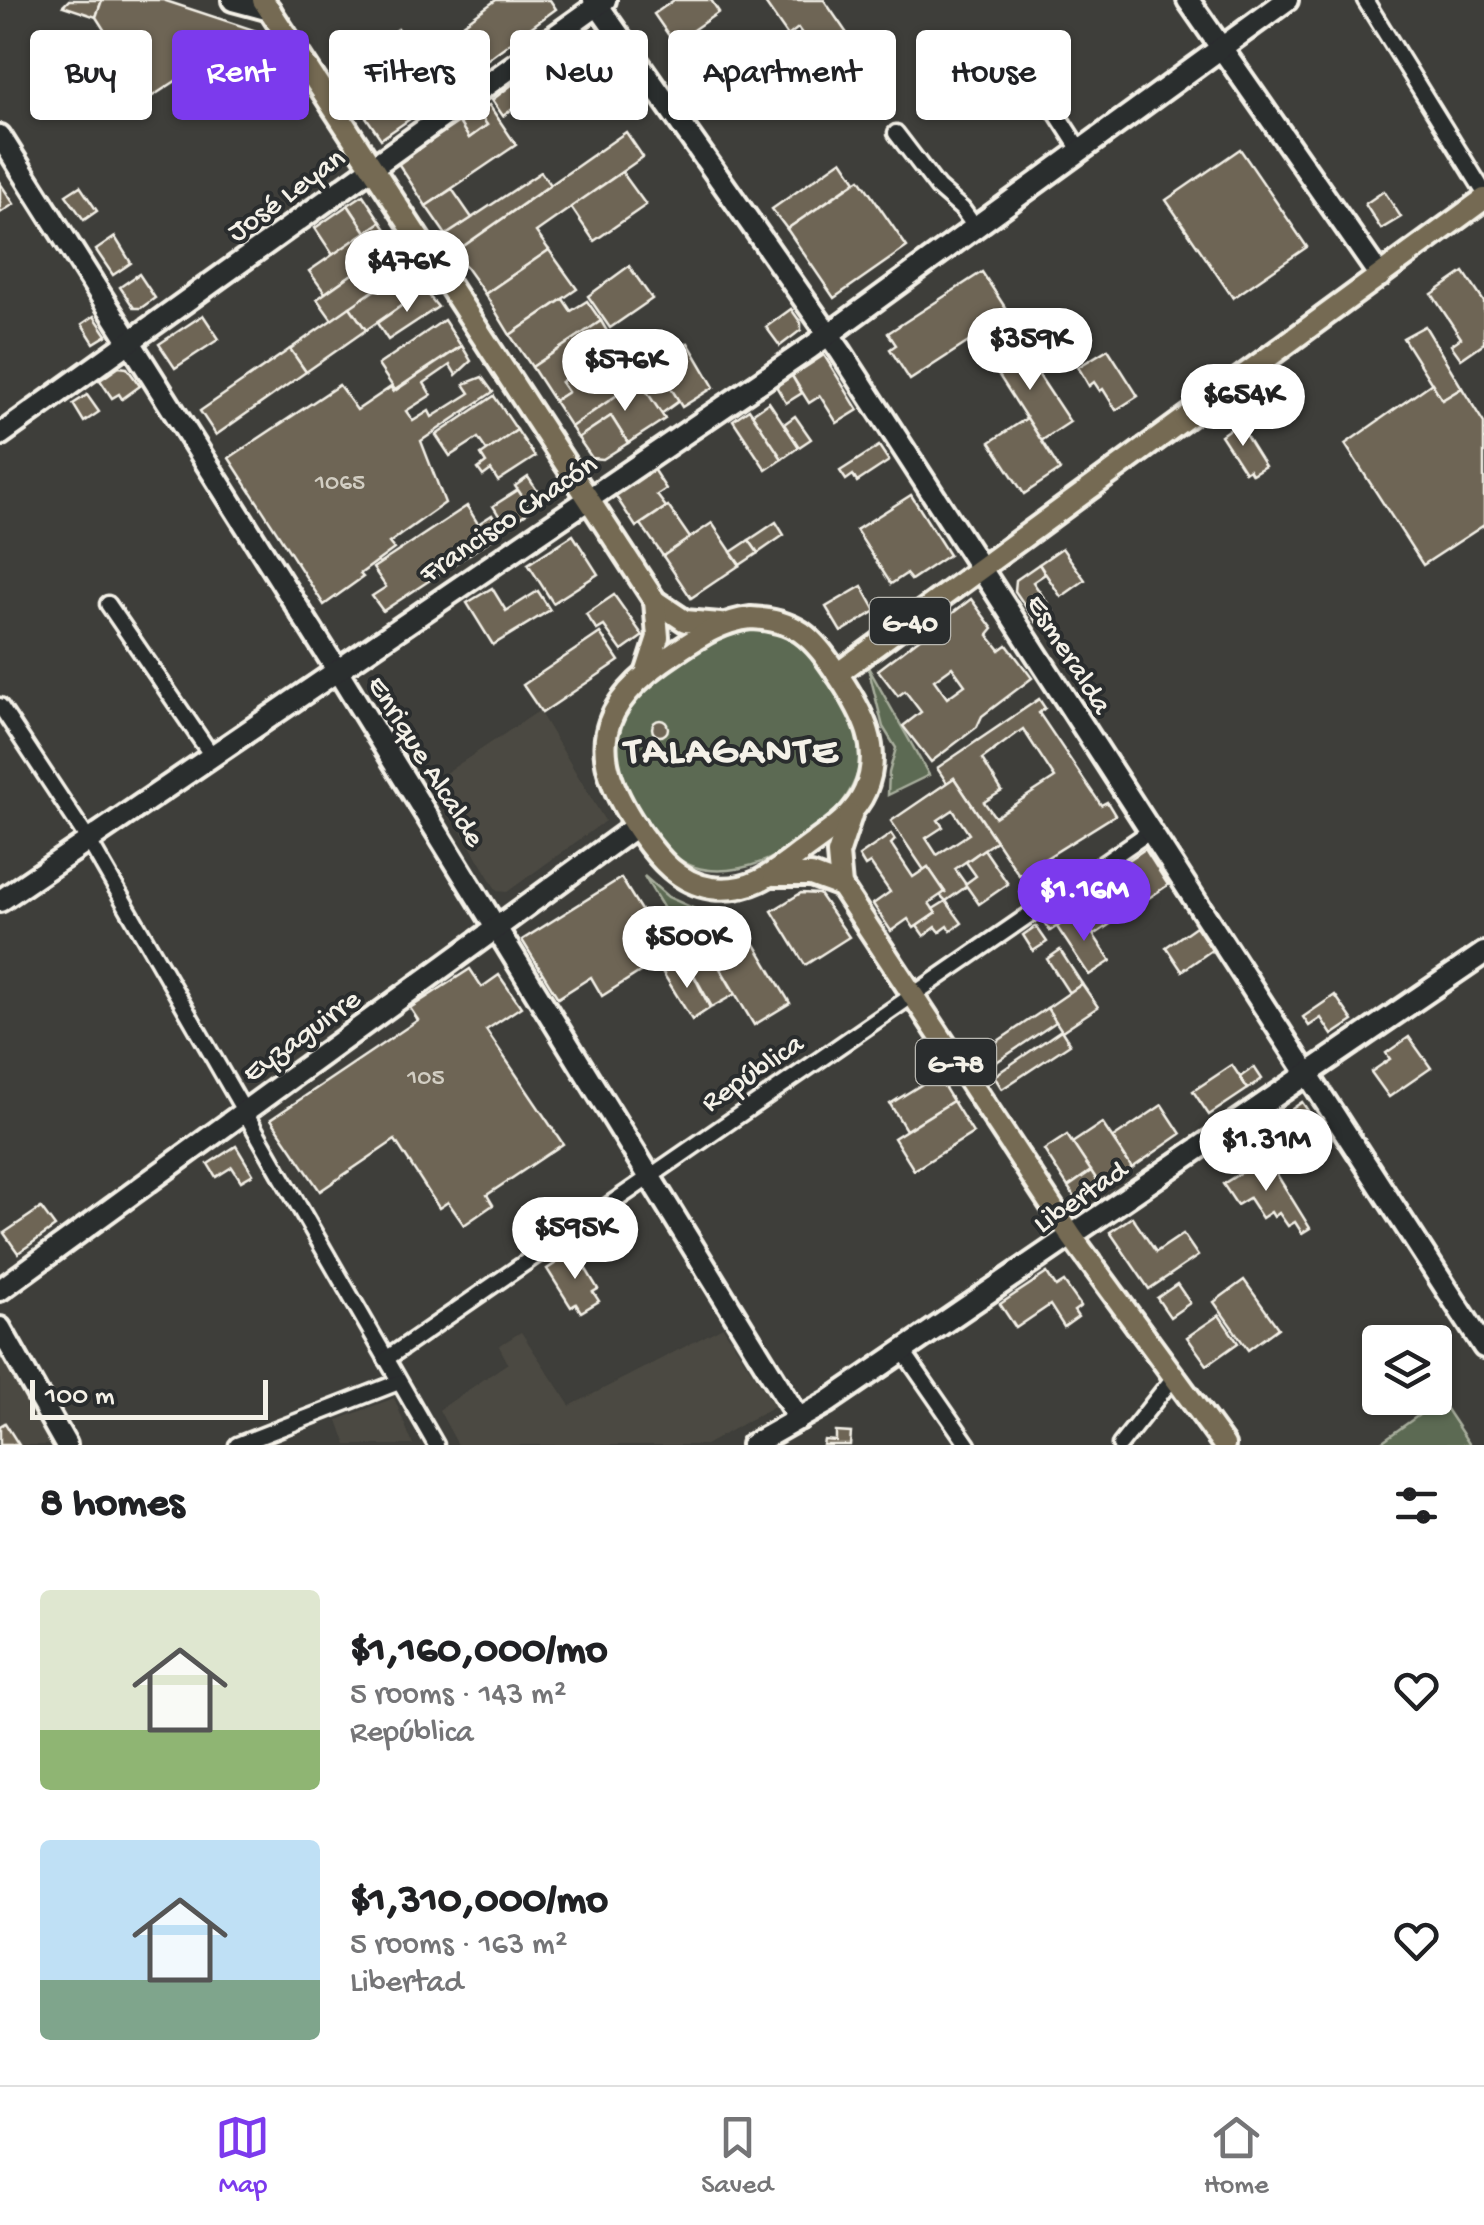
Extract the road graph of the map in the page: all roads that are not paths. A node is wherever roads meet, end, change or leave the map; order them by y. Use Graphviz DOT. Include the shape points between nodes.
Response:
graph roads {
  1 [pos="234,0"];
  2 [pos="1188,0"];
  3 [pos="1286,0"];
  4 [pos="1364,0"];
  5 [pos="599,2"];
  6 [pos="267,5"];
  7 [pos="1221,48"];
  8 [pos="1060,120"];
  9 [pos="896,133"];
  10 [pos="0,136"];
  11 [pos="1080,150"];
  12 [pos="372,166"];
  13 [pos="1484,196"];
  14 [pos="975,228"];
  15 [pos="1380,276"];
  16 [pos="828,334"];
  17 [pos="129,342"];
  18 [pos="0,435"];
  19 [pos="588,497"];
  20 [pos="982,569"];
  21 [pos="654,602"];
  22 [pos="108,604"];
  23 [pos="722,624"];
  24 [pos="337,670"];
  25 [pos="647,671"];
  26 [pos="837,674"];
  27 [pos="0,706"];
  28 [pos="212,756"];
  29 [pos="852,813"];
  30 [pos="636,826"];
  31 [pos="1149,832"];
  32 [pos="89,842"];
  33 [pos="772,875"];
  34 [pos="840,886"];
  35 [pos="0,901"];
  36 [pos="496,928"];
  37 [pos="1484,953"];
  38 [pos="911,994"];
  39 [pos="1307,1074"];
  40 [pos="244,1113"];
  41 [pos="649,1174"];
  42 [pos="1072,1237"];
  43 [pos="0,1290"];
  44 [pos="0,1328"];
  45 [pos="1484,1347"];
  46 [pos="903,1351"];
  47 [pos="386,1359"];
  48 [pos="1174,1377"];
  49 [pos="399,1382"];
  50 [pos="800,1419"];
  51 [pos="66,1445"];
  52 [pos="238,1445"];
  53 [pos="436,1445"];
  54 [pos="752,1445"];
  55 [pos="968,1445"];
  56 [pos="1120,1445"];
  57 [pos="1224,1445"];
  1 -- 6 [label="street"];
  2 -- 7 [label="street"];
  3 -- 7 [label="street, Francisco Chacón"];
  4 -- 13 [label="street"];
  5 -- 12 [label="street, José Leyan"];
  5 -- 16 [label="street, Esmeralda"];
  6 -- 12 [label="main road"];
  7 -- 11 [label="street, Francisco Chacón"];
  7 -- 15 [label="street"];
  8 -- 11 [label="street"];
  9 -- 14 [label="street"];
  10 -- 17 [label="street, Enrique Alcalde"];
  11 -- 14 [label="street, Francisco Chacón"];
  12 -- 17 [label="street, José Leyan"];
  12 -- 19 [label="main road"];
  13 -- 15 [label="main road, G-40"];
  14 -- 16 [label="street, Francisco Chacón"];
  15 -- 20 [label="main road, G-40"];
  16 -- 19 [label="street, Francisco Chacón"];
  16 -- 20 [label="street, Esmeralda"];
  17 -- 18 [label="street, José Leyan"];
  17 -- 24 [label="street, Enrique Alcalde"];
  19 -- 21 [label="main road"];
  19 -- 24 [label="street, Francisco Chacón"];
  20 -- 26 [label="main road, G-40"];
  20 -- 31 [label="street, Esmeralda"];
  21 -- 23 [label="main road" via="685,620"];
  21 -- 25 [label="main road" via="658,637"];
  22 -- 28 [label="street"];
  23 -- 25 [label="main road"];
  23 -- 26 [label="main road" via="751,618 789,625 814,643"];
  24 -- 28 [label="street, Francisco Chacón"];
  24 -- 36 [label="street, Enrique Alcalde"];
  25 -- 30 [label="main road" via="617,705 605,743 610,779"];
  26 -- 29 [label="main road" via="872,744 870,778"];
  27 -- 32 [label="street"];
  28 -- 32 [label="street, Francisco Chacón"];
  29 -- 33 [label="main road"];
  29 -- 34 [label="main road" via="838,854"];
  30 -- 33 [label="main road" via="662,861 694,884 738,888"];
  30 -- 36 [label="street, Eyzaguirre"];
  31 -- 38 [label="street, República"];
  31 -- 39 [label="street, Esmeralda"];
  32 -- 35 [label="street, Francisco Chacón"];
  32 -- 40 [label="street"];
  33 -- 34 [label="main road" via="811,875"];
  34 -- 38 [label="main road, G-78"];
  36 -- 40 [label="street, Eyzaguirre"];
  36 -- 41 [label="street, Enrique Alcalde"];
  37 -- 39 [label="street, Libertad"];
  38 -- 41 [label="street, República"];
  38 -- 42 [label="main road, G-78"];
  39 -- 42 [label="street, Libertad"];
  39 -- 45 [label="street, Esmeralda"];
  40 -- 43 [label="street, Eyzaguirre"];
  40 -- 47 [label="street"];
  41 -- 47 [label="street, República"];
  41 -- 50 [label="street, Enrique Alcalde"];
  42 -- 46 [label="street, Libertad"];
  42 -- 48 [label="main road, G-78"];
  44 -- 51 [label="street"];
  46 -- 50 [label="street, Libertad"];
  46 -- 55 [label="street"];
  47 -- 49 [label="street"];
  48 -- 56 [label="street"];
  48 -- 57 [label="main road, G-78"];
  49 -- 52 [label="street"];
  49 -- 53 [label="street"];
  50 -- 54 [label="street, Libertad"];
}
